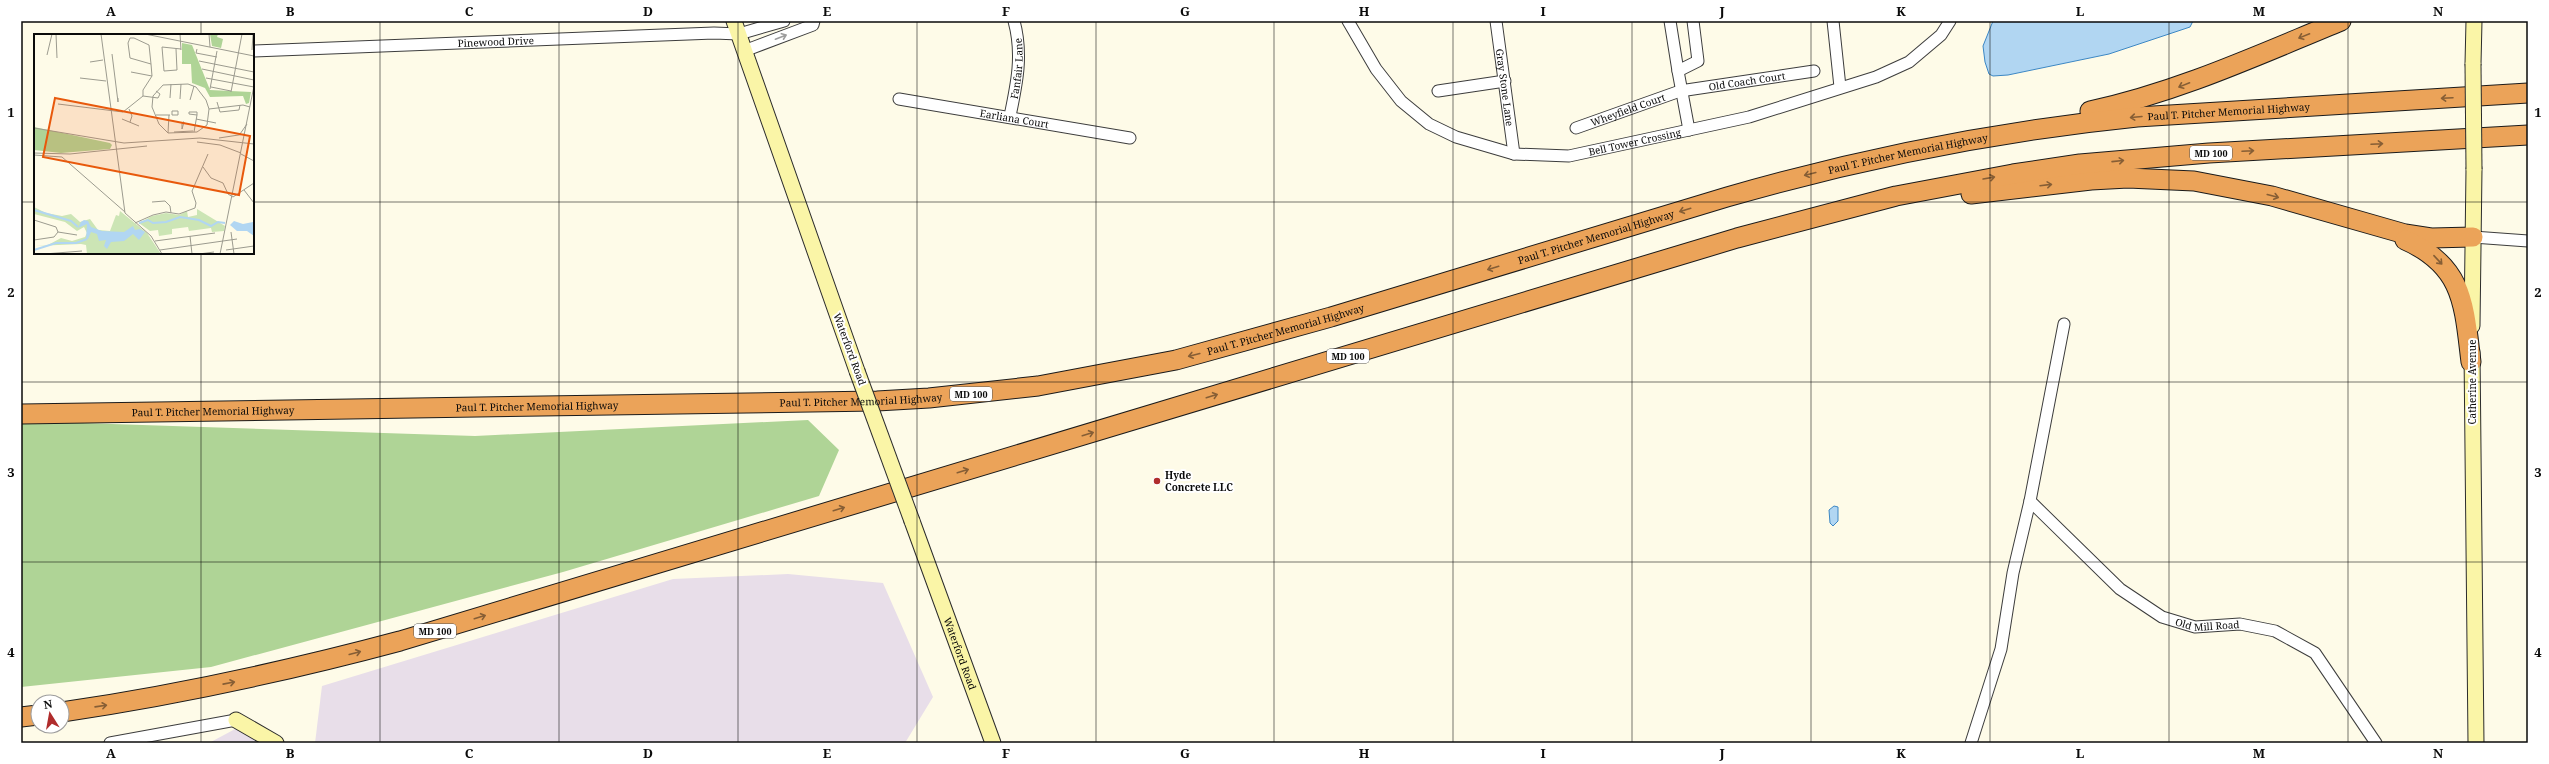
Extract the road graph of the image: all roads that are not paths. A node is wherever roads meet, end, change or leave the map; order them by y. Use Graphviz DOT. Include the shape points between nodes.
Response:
graph roads {
  1 [pos="784,21"];
  2 [pos="814,21"];
  3 [pos="1014,21"];
  4 [pos="1348,21"];
  5 [pos="1496,21"];
  6 [pos="1670,21"];
  7 [pos="1693,21"];
  8 [pos="1833,21"];
  9 [pos="1950,21"];
  10 [pos="2340,21"];
  11 [pos="2474,21"];
  12 [pos="736,28"];
  13 [pos="254,51"];
  14 [pos="744,51"];
  15 [pos="1678,71"];
  16 [pos="1814,71"];
  17 [pos="1505,81"];
  18 [pos="1840,87"];
  19 [pos="1438,90"];
  20 [pos="1680,91"];
  21 [pos="2528,93"];
  22 [pos="900,98"];
  23 [pos="1010,116"];
  24 [pos="1576,128"];
  25 [pos="1689,130"];
  26 [pos="2528,135"];
  27 [pos="1130,138"];
  28 [pos="1927,146"];
  29 [pos="1514,154"];
  30 [pos="1896,196"];
  31 [pos="2367,223"];
  32 [pos="2474,238"];
  33 [pos="2528,241"];
  34 [pos="2064,324"];
  35 [pos="2472,362"];
  36 [pos="21,414"];
  37 [pos="2030,502"];
  38 [pos="70,711"];
  39 [pos="236,720"];
  40 [pos="110,743"];
  41 [pos="276,743"];
  42 [pos="993,743"];
  43 [pos="1971,743"];
  44 [pos="2376,743"];
  45 [pos="2476,743"];
  1 -- 12 [label="street, Pinewood Drive"];
  14 -- 2 [label="street, one-way" via="813,25"];
  3 -- 23 [label="street, Fanfair Lane" via="1020,70"];
  4 -- 29 [label="street, Bell Tower Crossing" via="1376,69 1401,101 1429,124 1456,137"];
  5 -- 17 [label="street, Gray Stone Lane"];
  6 -- 15 [label="street"];
  7 -- 15 [label="street" via="1698,61"];
  8 -- 18 [label="street"];
  9 -- 18 [label="street, Bell Tower Crossing" via="1941,34 1909,62 1876,77"];
  10 -- 28 [label="highway, one-way" via="2139,101 2004,126"];
  11 -- 32 [label="street, Catherine Avenue, bridge"];
  12 -- 13 [label="street, Pinewood Drive" via="714,33"];
  12 -- 14 [label="street, Waterford Road"];
  14 -- 42 [label="street, Waterford Road, bridge"];
  15 -- 20 [label="street"];
  16 -- 20 [label="street, Old Coach Court"];
  17 -- 19 [label="street"];
  17 -- 29 [label="street, Gray Stone Lane"];
  18 -- 25 [label="street, Bell Tower Crossing" via="1749,117"];
  20 -- 24 [label="street, Wheyfield Court"];
  20 -- 25 [label="street"];
  21 -- 28 [label="highway, Paul T. Pitcher Memorial Highway / MD 100, one-way" via="2137,117 2074,123"];
  22 -- 23 [label="street, Earliana Court"];
  23 -- 27 [label="street, Earliana Court"];
  25 -- 29 [label="street, Bell Tower Crossing" via="1569,156"];
  30 -- 26 [label="highway, MD 100, one-way" via="2013,174 2133,159"];
  28 -- 36 [label="highway, Paul T. Pitcher Memorial Highway / MD 100, one-way" via="1735,195 1252,340 1116,373 1038,386 877,401"];
  30 -- 31 [label="highway, one-way" via="1934,198 2091,180 2164,179 2231,186"];
  38 -- 30 [label="highway, MD 100, one-way" via="168,696 400,641 1737,238"];
  31 -- 32 [label="highway" via="2431,238"];
  31 -- 35 [label="highway, one-way" via="2421,247 2435,256 2446,269 2464,304"];
  32 -- 33 [label="street"];
  32 -- 35 [label="street, Catherine Avenue"];
  34 -- 37 [label="street"];
  35 -- 45 [label="street, Catherine Avenue"];
  37 -- 43 [label="street" via="2013,573 2001,649"];
  37 -- 44 [label="street, Old Mill Road" via="2120,589 2162,617 2195,627 2240,624 2275,631 2315,653"];
  39 -- 40 [label="street"];
  39 -- 41 [label="street"];
}
